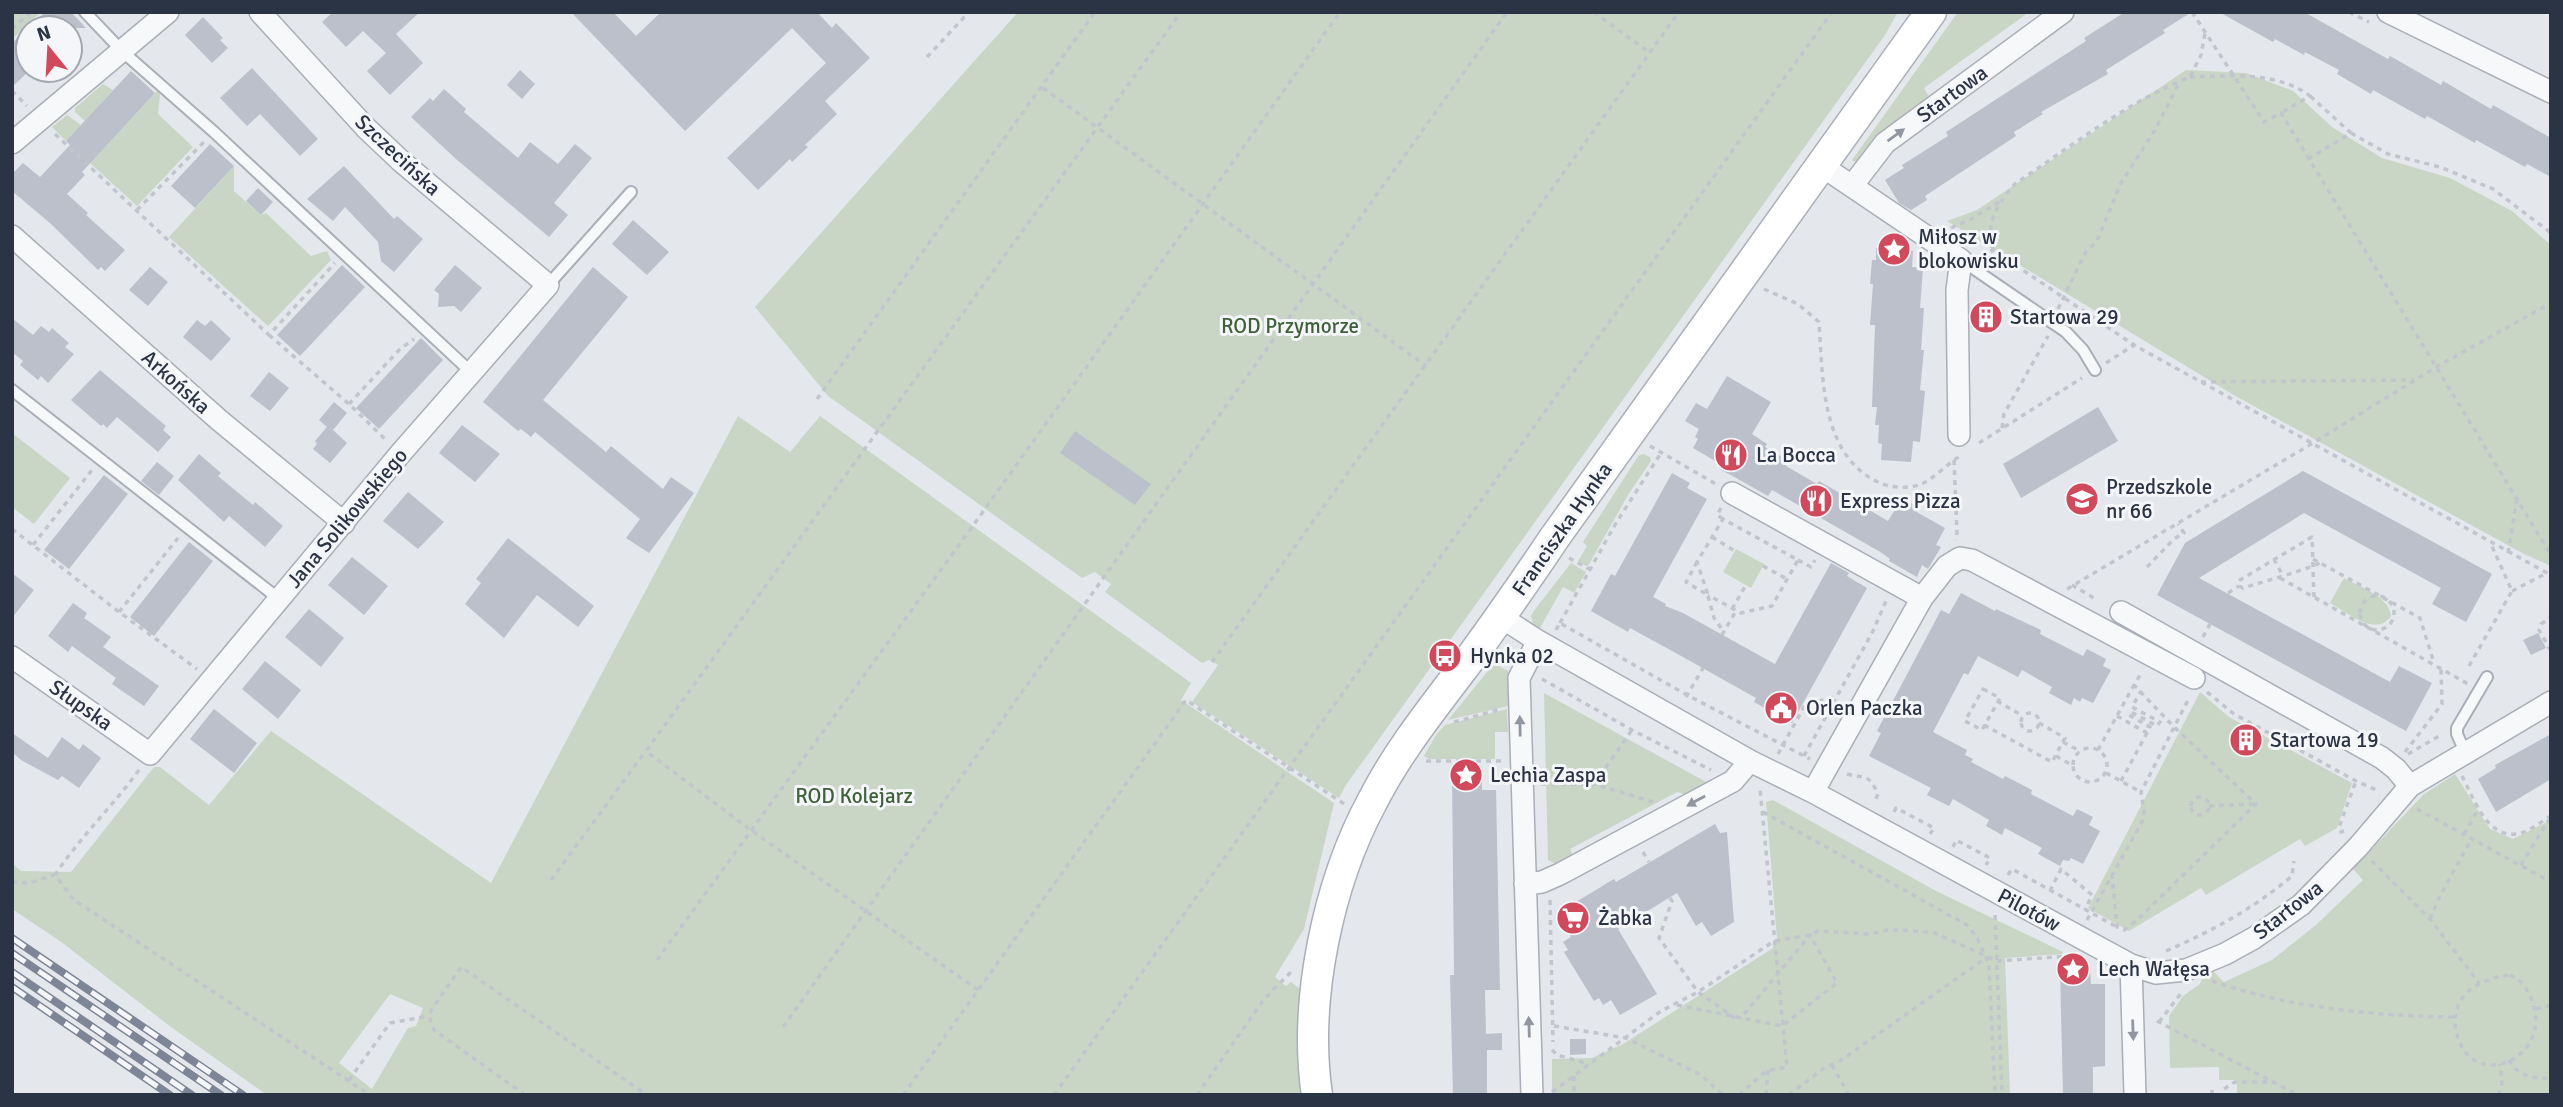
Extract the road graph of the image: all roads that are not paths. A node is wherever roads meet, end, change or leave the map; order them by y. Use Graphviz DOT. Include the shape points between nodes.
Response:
graph roads {
  1 [pos="85,12"];
  2 [pos="168,12"];
  3 [pos="260,12"];
  4 [pos="1931,12"];
  5 [pos="2063,12"];
  6 [pos="2388,12"];
  7 [pos="123,52"];
  8 [pos="2551,92"];
  9 [pos="12,143"];
  10 [pos="1822,166"];
  11 [pos="1852,186"];
  12 [pos="631,192"];
  13 [pos="12,236"];
  14 [pos="1970,259"];
  15 [pos="548,285"];
  16 [pos="2095,370"];
  17 [pos="472,373"];
  18 [pos="12,390"];
  19 [pos="1965,445"];
  20 [pos="1732,493"];
  21 [pos="344,523"];
  22 [pos="1922,598"];
  23 [pos="279,599"];
  24 [pos="2122,612"];
  25 [pos="1501,617"];
  26 [pos="1545,638"];
  27 [pos="12,657"];
  28 [pos="2487,677"];
  29 [pos="2197,688"];
  30 [pos="2551,702"];
  31 [pos="150,754"];
  32 [pos="2459,755"];
  33 [pos="1750,761"];
  34 [pos="1814,792"];
  35 [pos="2404,793"];
  36 [pos="1525,884"];
  37 [pos="2132,965"];
  38 [pos="1317,1095"];
  39 [pos="1532,1095"];
  40 [pos="2135,1095"];
  1 -- 7 [label="lane"];
  2 -- 7 [label="street"];
  3 -- 15 [label="street, Szczecińska" via="366,128"];
  4 -- 10 [label="street, Franciszka Hynka"];
  11 -- 5 [label="street, Startowa, one-way" via="1885,143"];
  6 -- 8 [label="street"];
  7 -- 9 [label="street"];
  7 -- 17 [label="lane"];
  10 -- 11 [label="street"];
  10 -- 25 [label="street, Franciszka Hynka"];
  11 -- 14 [label="street"];
  12 -- 15 [label="lane"];
  13 -- 21 [label="street, Arkońska" via="219,420"];
  14 -- 16 [label="lane" via="2066,332"];
  14 -- 19 [label="street" via="1956,290"];
  15 -- 17 [label="street, Jana Solikowskiego"];
  17 -- 21 [label="street, Jana Solikowskiego"];
  18 -- 23 [label="lane"];
  20 -- 22 [label="street"];
  21 -- 23 [label="street, Jana Solikowskiego"];
  22 -- 29 [label="street" via="1947,566 1959,558 1972,560 2151,656"];
  22 -- 34 [label="street"];
  23 -- 31 [label="street, Jana Solikowskiego"];
  24 -- 35 [label="street" via="2388,764"];
  25 -- 26 [label="street, Pilotów"];
  25 -- 38 [label="street, Franciszka Hynka" via="1393,764 1364,818 1336,895 1323,949 1314,1009"];
  26 -- 33 [label="street, Pilotów"];
  36 -- 26 [label="street, one-way" via="1519,678"];
  27 -- 31 [label="street, Słupska"];
  28 -- 32 [label="lane" via="2457,728"];
  30 -- 32 [label="street, Startowa"];
  32 -- 35 [label="street, Startowa"];
  33 -- 34 [label="street, Pilotów"];
  33 -- 36 [label="street, one-way" via="1733,781 1662,820 1560,874"];
  34 -- 37 [label="street, Pilotów" via="2074,946"];
  35 -- 37 [label="street, Startowa" via="2301,905 2254,938 2186,970 2147,971"];
  39 -- 36 [label="street, one-way"];
  37 -- 40 [label="street, one-way"];
}
